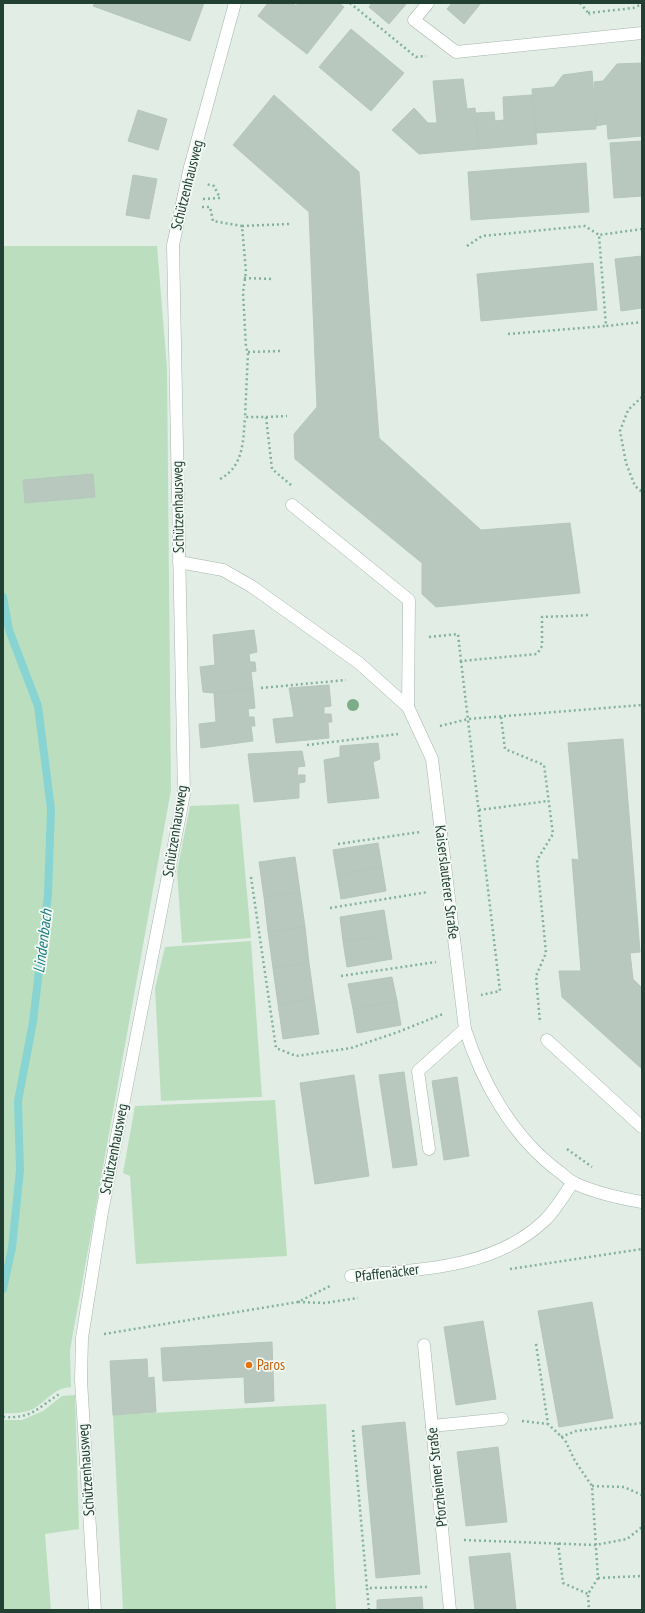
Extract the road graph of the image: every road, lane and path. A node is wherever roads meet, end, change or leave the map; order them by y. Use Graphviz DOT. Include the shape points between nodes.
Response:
graph roads {
  1 [pos="236,3"];
  2 [pos="350,3"];
  3 [pos="428,3"];
  4 [pos="642,4"];
  5 [pos="588,13"];
  6 [pos="642,33"];
  7 [pos="456,52"];
  8 [pos="188,180"];
  9 [pos="197,200"];
  10 [pos="197,207"];
  11 [pos="289,224"];
  12 [pos="242,226"];
  13 [pos="642,229"];
  14 [pos="599,235"];
  15 [pos="467,246"];
  16 [pos="244,278"];
  17 [pos="273,279"];
  18 [pos="642,322"];
  19 [pos="606,326"];
  20 [pos="508,334"];
  21 [pos="282,351"];
  22 [pos="248,352"];
  23 [pos="642,397"];
  24 [pos="266,416"];
  25 [pos="287,416"];
  26 [pos="245,417"];
  27 [pos="220,479"];
  28 [pos="642,492"];
  29 [pos="292,505"];
  30 [pos="179,562"];
  31 [pos="590,614"];
  32 [pos="408,638"];
  33 [pos="461,661"];
  34 [pos="375,677"];
  35 [pos="261,688"];
  36 [pos="642,705"];
  37 [pos="408,707"];
  38 [pos="501,716"];
  39 [pos="468,719"];
  40 [pos="418,732"];
  41 [pos="308,745"];
  42 [pos="548,801"];
  43 [pos="479,810"];
  44 [pos="440,829"];
  45 [pos="338,844"];
  46 [pos="251,878"];
  47 [pos="448,888"];
  48 [pos="330,908"];
  49 [pos="457,959"];
  50 [pos="341,976"];
  51 [pos="483,1002"];
  52 [pos="462,1006"];
  53 [pos="465,1029"];
  54 [pos="546,1040"];
  55 [pos="642,1126"];
  56 [pos="562,1146"];
  57 [pos="429,1149"];
  58 [pos="598,1170"];
  59 [pos="573,1182"];
  60 [pos="642,1202"];
  61 [pos="351,1276"];
  62 [pos="82,1338"];
  63 [pos="536,1344"];
  64 [pos="424,1345"];
  65 [pos="81,1391"];
  66 [pos="3,1417"];
  67 [pos="502,1419"];
  68 [pos="642,1423"];
  69 [pos="548,1424"];
  70 [pos="432,1426"];
  71 [pos="353,1430"];
  72 [pos="561,1436"];
  73 [pos="592,1486"];
  74 [pos="642,1495"];
  75 [pos="642,1528"];
  76 [pos="443,1539"];
  77 [pos="558,1544"];
  78 [pos="595,1545"];
  79 [pos="642,1576"];
  80 [pos="598,1578"];
  81 [pos="448,1587"];
  82 [pos="367,1588"];
  83 [pos="588,1594"];
  84 [pos="95,1610"];
  85 [pos="369,1610"];
  86 [pos="450,1610"];
  87 [pos="589,1610"];
  1 -- 8 [label="street, Schützenhausweg"];
  2 -- 7 [label="path" via="416,57"];
  3 -- 7 [label="street" via="414,20"];
  4 -- 5 [label="path" via="633,8"];
  6 -- 7 [label="street"];
  8 -- 9 [label="path" via="214,186 220,198"];
  8 -- 30 [label="street, Schützenhausweg" via="173,245"];
  10 -- 12 [label="path" via="210,207 212,221"];
  11 -- 12 [label="path"];
  12 -- 16 [label="path" via="246,272"];
  13 -- 14 [label="path"];
  14 -- 15 [label="path" via="585,226 482,236"];
  14 -- 19 [label="path"];
  16 -- 17 [label="path"];
  16 -- 22 [label="path"];
  18 -- 19 [label="path"];
  19 -- 20 [label="path"];
  21 -- 22 [label="path"];
  22 -- 26 [label="path"];
  23 -- 28 [label="path" via="628,410 620,431 626,463 635,486"];
  24 -- 25 [label="path"];
  24 -- 26 [label="path"];
  24 -- 29 [label="path" via="272,469 300,493"];
  26 -- 27 [label="path" via="241,458 229,474"];
  29 -- 32 [label="street" via="409,600"];
  30 -- 34 [label="street, Kaiserslauterer Straße" via="223,570 258,591 360,663"];
  30 -- 62 [label="street, Schützenhausweg" via="184,794 102,1212"];
  31 -- 33 [label="path" via="542,617 542,646 537,654"];
  32 -- 33 [label="path" via="458,634"];
  32 -- 37 [label="street"];
  33 -- 39 [label="path"];
  34 -- 35 [label="path"];
  34 -- 37 [label="street, Kaiserslauterer Straße"];
  36 -- 38 [label="path"];
  37 -- 40 [label="street, Kaiserslauterer Straße"];
  38 -- 39 [label="path"];
  38 -- 42 [label="path" via="505,749 544,766"];
  39 -- 40 [label="path"];
  39 -- 43 [label="path"];
  40 -- 41 [label="path"];
  40 -- 44 [label="street, Kaiserslauterer Straße" via="432,759"];
  42 -- 43 [label="path"];
  42 -- 54 [label="path" via="553,834 537,860 546,953 536,976 541,1037"];
  43 -- 51 [label="path" via="500,992 481,994"];
  44 -- 45 [label="path"];
  44 -- 47 [label="street, Kaiserslauterer Straße"];
  46 -- 52 [label="path" via="276,1048 296,1056 351,1048"];
  47 -- 48 [label="path"];
  47 -- 49 [label="street, Kaiserslauterer Straße"];
  49 -- 50 [label="path"];
  49 -- 52 [label="street, Kaiserslauterer Straße"];
  52 -- 53 [label="street, Kaiserslauterer Straße"];
  53 -- 57 [label="street" via="418,1071"];
  53 -- 59 [label="street, Kaiserslauterer Straße" via="472,1051 505,1115 540,1158"];
  54 -- 55 [label="street"];
  56 -- 58 [label="path"];
  59 -- 60 [label="street, Kaiserslauterer Straße" via="609,1196"];
  59 -- 61 [label="street, Pfaffenäcker" via="545,1220 518,1242 452,1266"];
  61 -- 62 [label="path, Pfaffenäcker" via="298,1302"];
  62 -- 65 [label="street, Schützenhausweg"];
  63 -- 69 [label="path"];
  64 -- 70 [label="street, Pforzheimer Straße"];
  65 -- 66 [label="path" via="61,1393 40,1410 22,1417"];
  65 -- 84 [label="street, Schützenhausweg"];
  67 -- 69 [label="path"];
  67 -- 70 [label="street"];
  68 -- 72 [label="path" via="576,1431"];
  69 -- 72 [label="path"];
  70 -- 76 [label="street, Pforzheimer Straße"];
  71 -- 82 [label="path"];
  72 -- 73 [label="path" via="574,1461"];
  73 -- 74 [label="path" via="624,1487"];
  73 -- 78 [label="path"];
  75 -- 78 [label="path" via="627,1539"];
  76 -- 77 [label="path"];
  76 -- 81 [label="street, Pforzheimer Straße"];
  77 -- 78 [label="path"];
  77 -- 83 [label="path" via="563,1583"];
  78 -- 80 [label="path"];
  79 -- 80 [label="path"];
  80 -- 83 [label="path"];
  81 -- 82 [label="path"];
  81 -- 86 [label="street, Pforzheimer Straße"];
  82 -- 85 [label="path"];
  83 -- 87 [label="path"];
}
